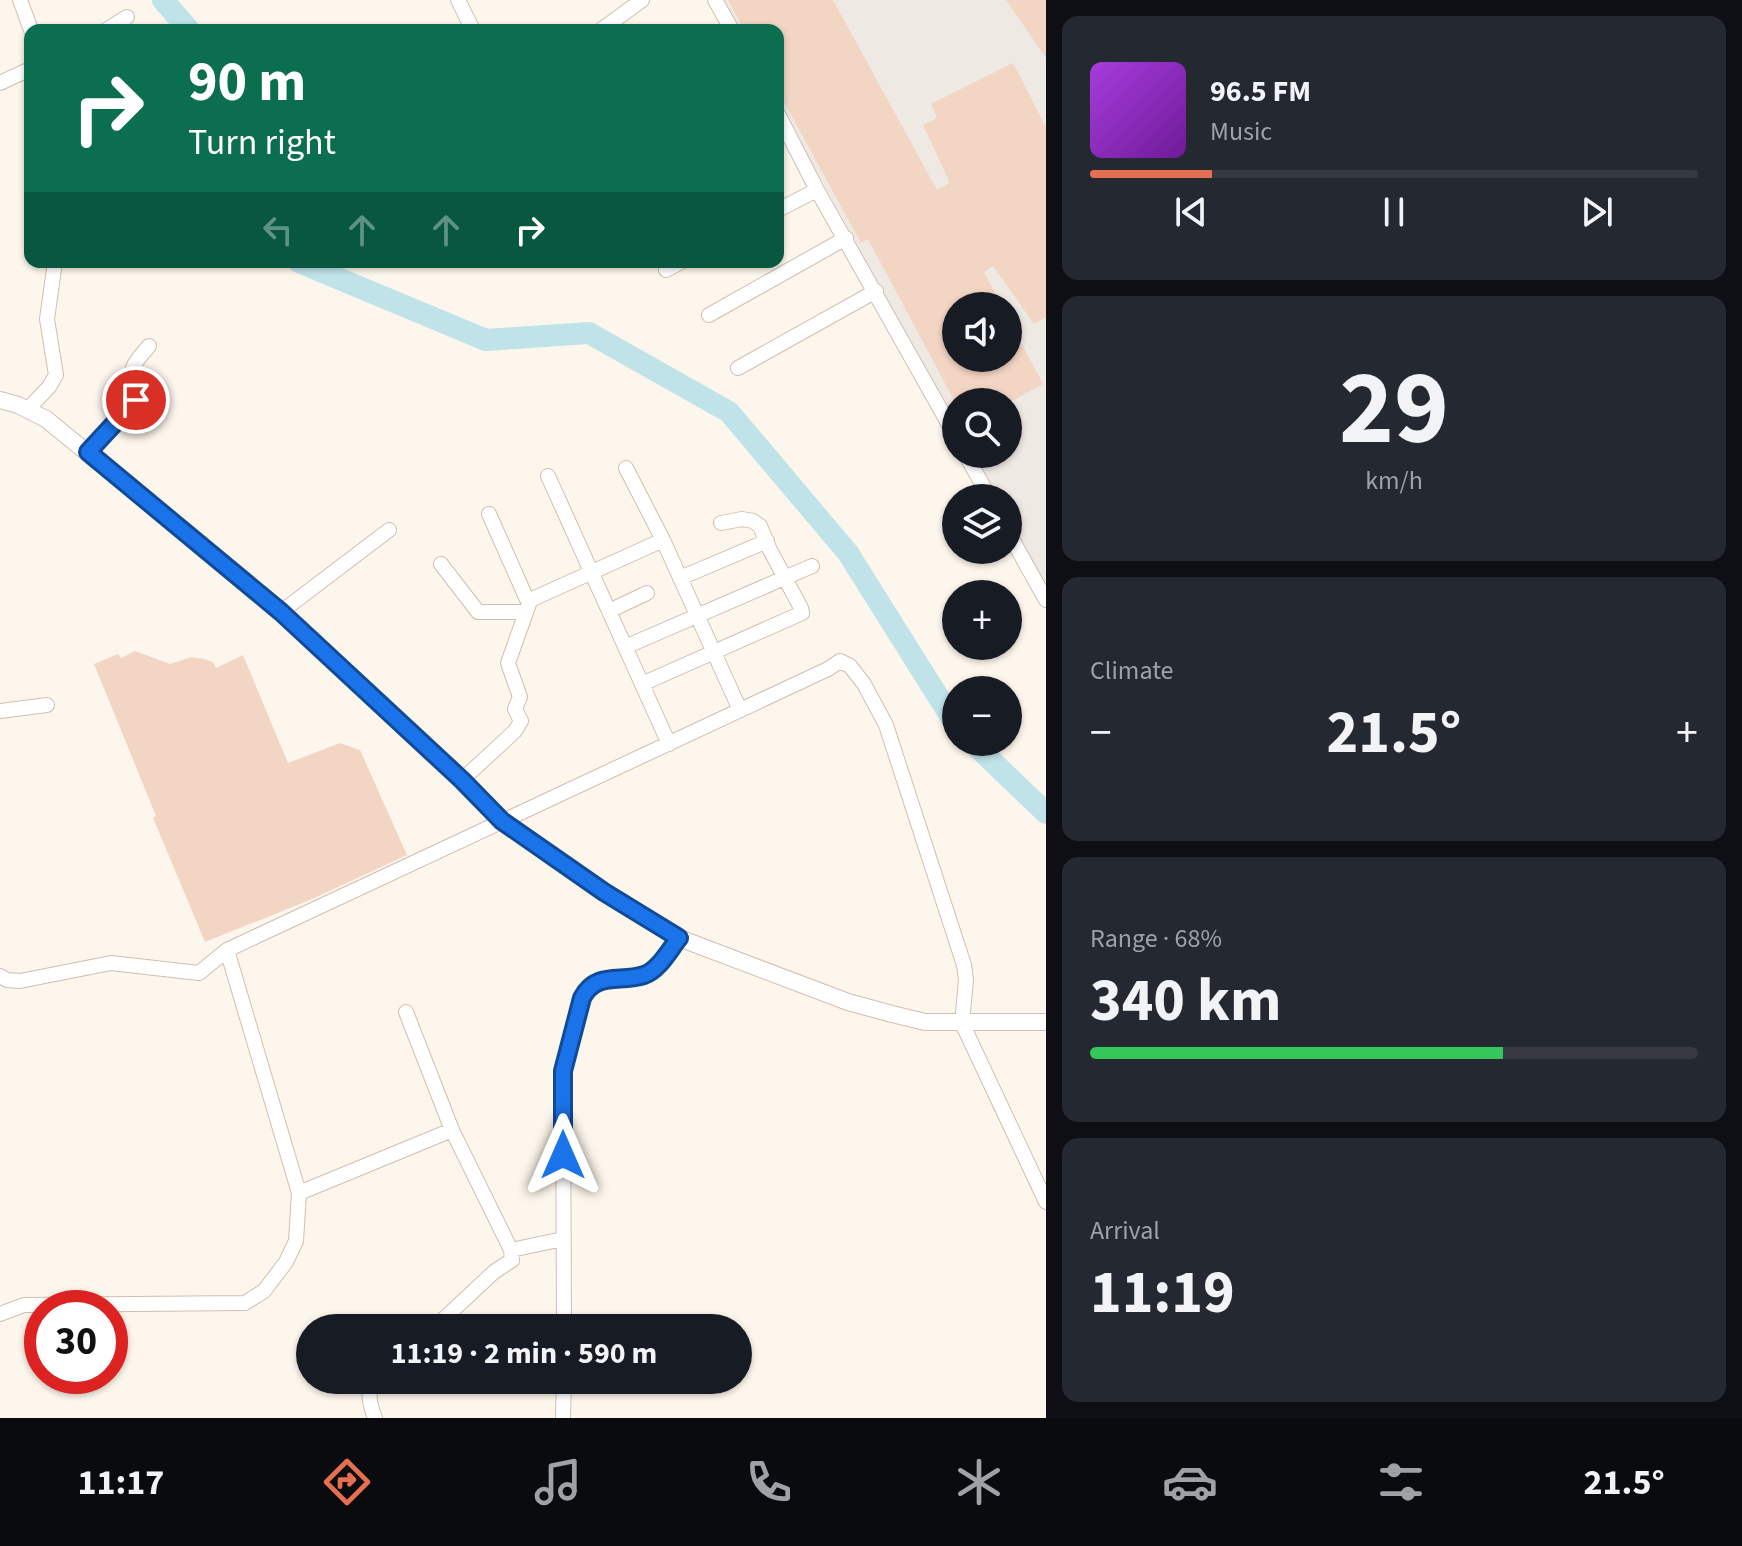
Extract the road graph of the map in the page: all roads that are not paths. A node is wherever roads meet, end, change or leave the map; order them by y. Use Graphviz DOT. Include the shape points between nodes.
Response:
graph roads {
  1 [pos="20,0"];
  2 [pos="458,0"];
  3 [pos="642,0"];
  4 [pos="715,0"];
  5 [pos="127,17"];
  6 [pos="29,24"];
  7 [pos="116,24"];
  8 [pos="470,24"];
  9 [pos="609,24"];
  10 [pos="729,24"];
  11 [pos="24,72"];
  12 [pos="0,83"];
  13 [pos="784,139"];
  14 [pos="817,190"];
  15 [pos="784,207"];
  16 [pos="846,238"];
  17 [pos="54,268"];
  18 [pos="670,268"];
  19 [pos="666,270"];
  20 [pos="876,291"];
  21 [pos="709,315"];
  22 [pos="149,346"];
  23 [pos="738,368"];
  24 [pos="0,400"];
  25 [pos="28,409"];
  26 [pos="942,411"];
  27 [pos="88,452"];
  28 [pos="626,468"];
  29 [pos="548,476"];
  30 [pos="489,514"];
  31 [pos="721,523"];
  32 [pos="389,530"];
  33 [pos="663,540"];
  34 [pos="767,541"];
  35 [pos="1022,557"];
  36 [pos="441,564"];
  37 [pos="812,566"];
  38 [pos="592,573"];
  39 [pos="680,578"];
  40 [pos="784,578"];
  41 [pos="647,593"];
  42 [pos="1046,600"];
  43 [pos="527,607"];
  44 [pos="609,611"];
  45 [pos="281,612"];
  46 [pos="697,616"];
  47 [pos="625,647"];
  48 [pos="714,652"];
  49 [pos="642,684"];
  50 [pos="47,705"];
  51 [pos="740,710"];
  52 [pos="0,711"];
  53 [pos="669,744"];
  54 [pos="462,780"];
  55 [pos="502,821"];
  56 [pos="679,938"];
  57 [pos="227,950"];
  58 [pos="0,976"];
  59 [pos="406,1012"];
  60 [pos="1046,1022"];
  61 [pos="962,1023"];
  62 [pos="452,1130"];
  63 [pos="299,1193"];
  64 [pos="1046,1202"];
  65 [pos="563,1239"];
  66 [pos="511,1250"];
  67 [pos="0,1314"];
  68 [pos="449,1314"];
  69 [pos="564,1314"];
  70 [pos="371,1394"];
  71 [pos="564,1394"];
  72 [pos="375,1418"];
  73 [pos="563,1418"];
  1 -- 6 [label="street"];
  2 -- 8 [label="street"];
  3 -- 9 [label="street"];
  4 -- 10 [label="street"];
  5 -- 7 [label="street"];
  11 -- 12 [label="street"];
  13 -- 14 [label="street"];
  14 -- 15 [label="street"];
  14 -- 16 [label="street"];
  16 -- 20 [label="street"];
  16 -- 21 [label="street"];
  17 -- 25 [label="street" via="47,319 56,375"];
  18 -- 19 [label="street"];
  20 -- 23 [label="street"];
  20 -- 26 [label="street"];
  22 -- 27 [label="street" via="131,370 135,402"];
  24 -- 25 [label="street"];
  25 -- 27 [label="street"];
  27 -- 45 [label="street"];
  28 -- 33 [label="street"];
  29 -- 38 [label="street"];
  30 -- 43 [label="street"];
  31 -- 34 [label="street" via="753,521"];
  32 -- 45 [label="street"];
  33 -- 38 [label="street"];
  33 -- 39 [label="street"];
  34 -- 39 [label="street"];
  34 -- 40 [label="street"];
  35 -- 42 [label="street"];
  36 -- 43 [label="street" via="478,612"];
  37 -- 40 [label="street"];
  38 -- 43 [label="street"];
  38 -- 44 [label="street"];
  39 -- 46 [label="street"];
  40 -- 46 [label="street"];
  40 -- 48 [label="street" via="802,613"];
  41 -- 44 [label="street"];
  43 -- 54 [label="street" via="508,663 520,697 515,709 521,721"];
  44 -- 47 [label="street"];
  45 -- 54 [label="street"];
  46 -- 47 [label="street"];
  46 -- 48 [label="street"];
  47 -- 49 [label="street"];
  48 -- 49 [label="street"];
  48 -- 51 [label="street"];
  49 -- 53 [label="street"];
  50 -- 52 [label="street"];
  51 -- 53 [label="street"];
  51 -- 61 [label="street" via="840,661 864,684 886,725 964,965"];
  53 -- 55 [label="street"];
  54 -- 55 [label="street"];
  55 -- 56 [label="street"];
  55 -- 57 [label="street"];
  56 -- 61 [label="street" via="848,1002 925,1022"];
  56 -- 65 [label="street" via="651,971 599,980 582,998 563,1071"];
  57 -- 58 [label="street" via="199,973 111,963 20,981"];
  57 -- 63 [label="street"];
  59 -- 62 [label="street"];
  60 -- 61 [label="street"];
  61 -- 64 [label="street"];
  62 -- 63 [label="street"];
  62 -- 66 [label="street"];
  63 -- 67 [label="street" via="296,1241 286,1262 264,1291 245,1303 24,1305"];
  65 -- 66 [label="street"];
  65 -- 69 [label="street"];
  66 -- 68 [label="street" via="512,1260"];
  70 -- 72 [label="street"];
  71 -- 73 [label="street"];
}
